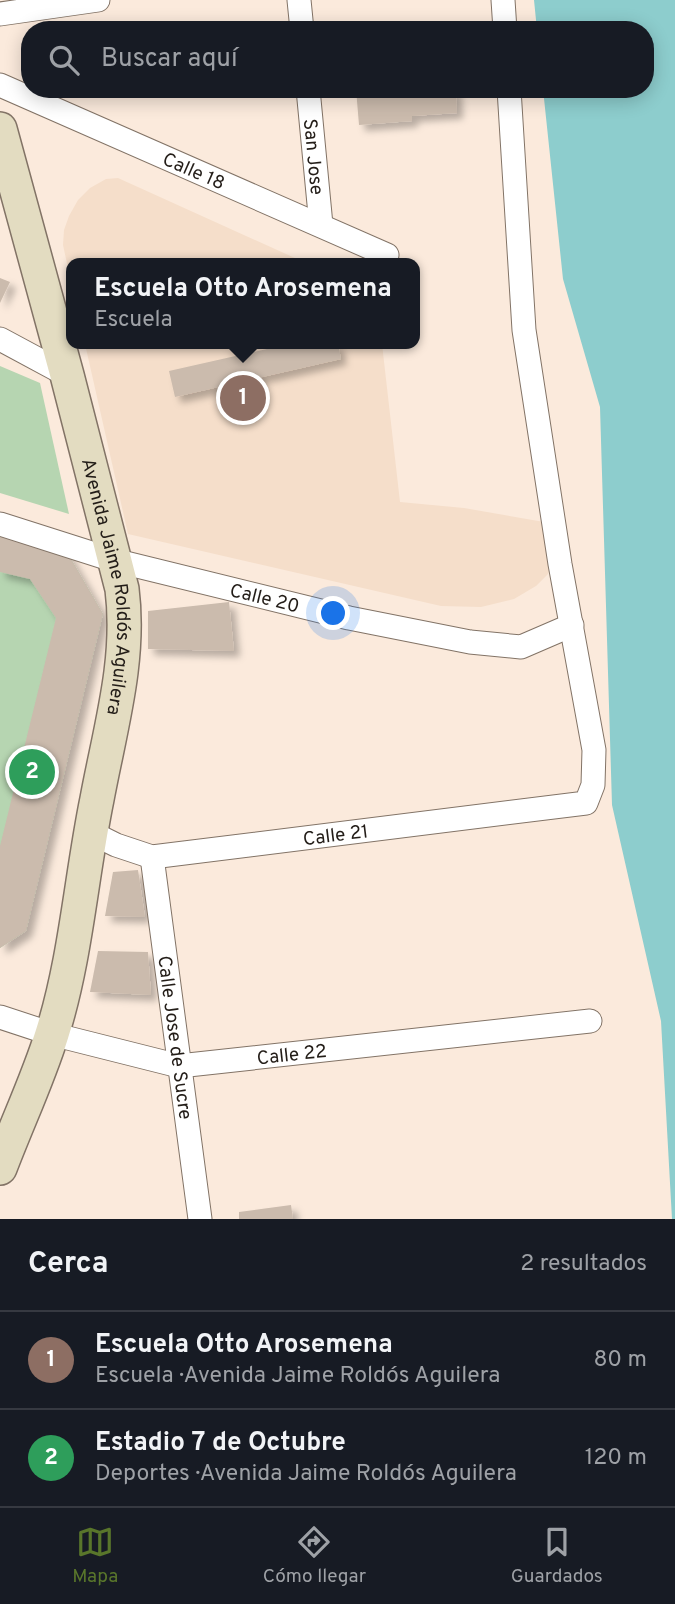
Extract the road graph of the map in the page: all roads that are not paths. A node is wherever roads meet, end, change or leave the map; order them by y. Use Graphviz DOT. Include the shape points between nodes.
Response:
graph roads {
  1 [pos="98,0"];
  2 [pos="299,0"];
  3 [pos="503,0"];
  4 [pos="0,14"];
  5 [pos="301,21"];
  6 [pos="504,21"];
  7 [pos="0,85"];
  8 [pos="21,94"];
  9 [pos="30,98"];
  10 [pos="309,98"];
  11 [pos="510,98"];
  12 [pos="0,129"];
  13 [pos="321,225"];
  14 [pos="387,255"];
  15 [pos="0,339"];
  16 [pos="67,375"];
  17 [pos="0,524"];
  18 [pos="113,560"];
  19 [pos="572,625"];
  20 [pos="90,832"];
  21 [pos="152,857"];
  22 [pos="0,1017"];
  23 [pos="590,1021"];
  24 [pos="52,1034"];
  25 [pos="179,1066"];
  26 [pos="0,1168"];
  27 [pos="200,1219"];
  1 -- 4 [label="street"];
  2 -- 5 [label="street"];
  3 -- 6 [label="street"];
  7 -- 8 [label="street, Calle 18"];
  9 -- 13 [label="street, Calle 18"];
  10 -- 13 [label="street, San Jose"];
  11 -- 19 [label="street" via="524,330"];
  12 -- 16 [label="main road, Avenida Jaime Roldós Aguilera"];
  13 -- 14 [label="street, Calle 18"];
  15 -- 16 [label="street"];
  16 -- 18 [label="main road, Avenida Jaime Roldós Aguilera"];
  17 -- 18 [label="street, Calle 20"];
  18 -- 19 [label="street, Calle 20" via="349,618 470,642 521,647"];
  18 -- 20 [label="main road, Avenida Jaime Roldós Aguilera" via="122,589 125,651"];
  19 -- 21 [label="street, Calle 21" via="594,750 593,785 586,803"];
  20 -- 21 [label="street, Calle 21"];
  20 -- 24 [label="main road, Avenida Jaime Roldós Aguilera" via="70,962"];
  21 -- 25 [label="street, Calle Jose de Sucre"];
  22 -- 24 [label="street, Calle 22"];
  23 -- 25 [label="street, Calle 22"];
  24 -- 25 [label="street, Calle 22"];
  24 -- 26 [label="main road, Avenida Jaime Roldós Aguilera"];
  25 -- 27 [label="street, Calle Jose de Sucre"];
}
